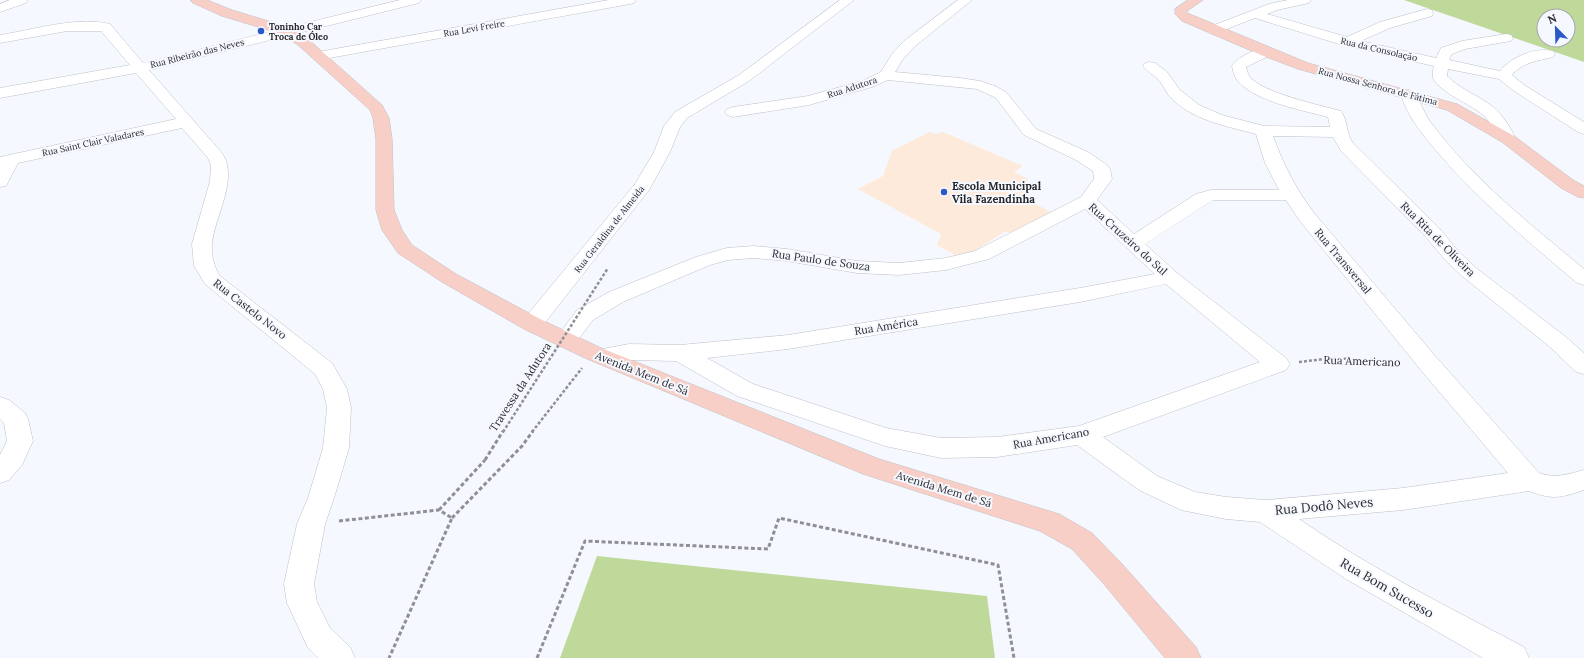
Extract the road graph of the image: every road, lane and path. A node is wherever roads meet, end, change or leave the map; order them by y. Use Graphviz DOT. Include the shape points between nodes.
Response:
graph roads {
  1 [pos="22,0"];
  2 [pos="197,0"];
  3 [pos="415,0"];
  4 [pos="630,0"];
  5 [pos="848,0"];
  6 [pos="966,0"];
  7 [pos="1197,0"];
  8 [pos="1305,0"];
  9 [pos="0,8"];
  10 [pos="1427,13"];
  11 [pos="1255,14"];
  12 [pos="1214,30"];
  13 [pos="286,31"];
  14 [pos="1506,38"];
  15 [pos="0,39"];
  16 [pos="1347,42"];
  17 [pos="1266,52"];
  18 [pos="1548,54"];
  19 [pos="318,56"];
  20 [pos="1441,64"];
  21 [pos="1150,66"];
  22 [pos="139,68"];
  23 [pos="886,75"];
  24 [pos="1504,76"];
  25 [pos="0,93"];
  26 [pos="1410,94"];
  27 [pos="733,112"];
  28 [pos="1340,118"];
  29 [pos="186,122"];
  30 [pos="1584,129"];
  31 [pos="1263,131"];
  32 [pos="1508,139"];
  33 [pos="6,161"];
  34 [pos="0,182"];
  35 [pos="1584,193"];
  36 [pos="1291,195"];
  37 [pos="1087,201"];
  38 [pos="1134,243"];
  39 [pos="608,268"];
  40 [pos="1170,277"];
  41 [pos="1584,279"];
  42 [pos="532,324"];
  43 [pos="566,340"];
  44 [pos="680,353"];
  45 [pos="597,355"];
  46 [pos="1428,363"];
  47 [pos="1278,364"];
  48 [pos="1584,366"];
  49 [pos="0,406"];
  50 [pos="1081,435"];
  51 [pos="0,473"];
  52 [pos="1530,480"];
  53 [pos="1584,480"];
  54 [pos="439,510"];
  55 [pos="1266,511"];
  56 [pos="452,518"];
  57 [pos="311,524"];
  58 [pos="339,658"];
  59 [pos="389,658"];
  60 [pos="537,658"];
  61 [pos="1014,658"];
  62 [pos="1185,658"];
  63 [pos="1513,658"];
  1 -- 9 [label="street"];
  2 -- 13 [label="street, Avenida Mem de Sá" via="228,13"];
  3 -- 13 [label="street, Rua Ribeirão das Neves"];
  4 -- 19 [label="street, Rua Levi Freire"];
  5 -- 42 [label="street, Rua Geraldina de Almeida" via="744,78 681,115 672,126 662,152 643,186"];
  6 -- 23 [label="street, Rua Adutora" via="909,44"];
  7 -- 12 [label="street, Rua Nossa Senhora de Fátima" via="1181,9 1181,14"];
  8 -- 11 [label="street"];
  10 -- 16 [label="street" via="1385,25"];
  11 -- 12 [label="street"];
  11 -- 16 [label="street, Rua da Consolação"];
  12 -- 17 [label="street, Rua Nossa Senhora de Fátima"];
  13 -- 19 [label="street, Avenida Mem de Sá"];
  13 -- 22 [label="street, Rua Ribeirão das Neves"];
  14 -- 20 [label="street" via="1462,45 1446,51"];
  15 -- 22 [label="street, Rua Castelo Novo" via="67,28 105,27"];
  16 -- 20 [label="street, Rua da Consolação"];
  17 -- 26 [label="street, Rua Nossa Senhora de Fátima" via="1303,66"];
  17 -- 28 [label="street" via="1239,66 1242,78 1257,89"];
  18 -- 24 [label="street" via="1518,61"];
  19 -- 42 [label="street, Avenida Mem de Sá" via="377,108 384,139 385,210 392,230 405,249 448,278"];
  20 -- 24 [label="street, Rua da Consolação"];
  20 -- 32 [label="street" via="1440,77 1450,87 1488,110 1500,122"];
  21 -- 31 [label="street" via="1162,76 1174,93 1194,108 1216,118"];
  22 -- 25 [label="street, Rua Ribeirão das Neves"];
  22 -- 29 [label="street, Rua Castelo Novo"];
  23 -- 27 [label="street, Rua Adutora" via="866,84 809,100"];
  23 -- 37 [label="street, Rua Cruzeiro do Sul" via="980,85 1001,94 1030,132 1082,156 1101,169 1103,179"];
  24 -- 30 [label="street"];
  26 -- 32 [label="street, Rua Nossa Senhora de Fátima" via="1452,107"];
  26 -- 41 [label="street" via="1418,116 1457,165 1502,211"];
  28 -- 31 [label="street"];
  28 -- 48 [label="street, Rua Rita de Oliveira" via="1342,140 1347,147 1432,232 1458,262"];
  29 -- 33 [label="street, Rua Saint Clair Valadares"];
  29 -- 57 [label="street, Rua Castelo Novo" via="216,157 220,166 219,181 202,244 204,266 212,280 324,369 335,389 339,408 336,448"];
  31 -- 36 [label="street, Rua Transversal" via="1274,163"];
  32 -- 35 [label="street, Rua Nossa Senhora de Fátima" via="1567,184"];
  33 -- 34 [label="street"];
  36 -- 38 [label="street" via="1211,195 1202,198"];
  36 -- 46 [label="street, Rua Transversal"];
  37 -- 38 [label="street, Rua Cruzeiro do Sul"];
  37 -- 43 [label="street, Rua Paulo de Souza" via="982,255 946,264 899,269 857,267 754,252 727,254 703,261 616,297 585,315"];
  38 -- 40 [label="street, Rua Cruzeiro do Sul"];
  39 -- 54 [label="path, Travessa da Adutora, bridge" via="485,460"];
  40 -- 44 [label="street, Rua América" via="1080,295 788,342"];
  40 -- 47 [label="street, Rua Cruzeiro do Sul"];
  42 -- 43 [label="street, Avenida Mem de Sá"];
  43 -- 45 [label="street, Avenida Mem de Sá"];
  44 -- 45 [label="street, Rua América" via="629,352"];
  44 -- 50 [label="street, Rua Americano" via="751,392 886,437 941,448 997,447"];
  45 -- 56 [label="path" via="522,446"];
  45 -- 62 [label="street, Avenida Mem de Sá" via="872,467 1049,522 1082,541"];
  46 -- 47 [label="path, Rua Americano" via="1333,358"];
  46 -- 52 [label="street, Rua Transversal"];
  47 -- 50 [label="street, Rua Americano"];
  49 -- 51 [label="street" via="16,419 20,441 13,458"];
  50 -- 55 [label="street, Rua Dodô Neves" via="1148,483 1191,502"];
  52 -- 53 [label="street, Rua Dodô Neves" via="1546,486 1560,487"];
  52 -- 55 [label="street, Rua Dodô Neves" via="1403,499"];
  54 -- 56 [label="path"];
  54 -- 57 [label="path"];
  55 -- 63 [label="street, Rua Bom Sucesso" via="1357,572"];
  56 -- 59 [label="path"];
  57 -- 58 [label="street, Rua Castelo Novo" via="299,584 302,603 319,638"];
  60 -- 61 [label="path" via="584,541 768,549 780,518 998,565"];
}
